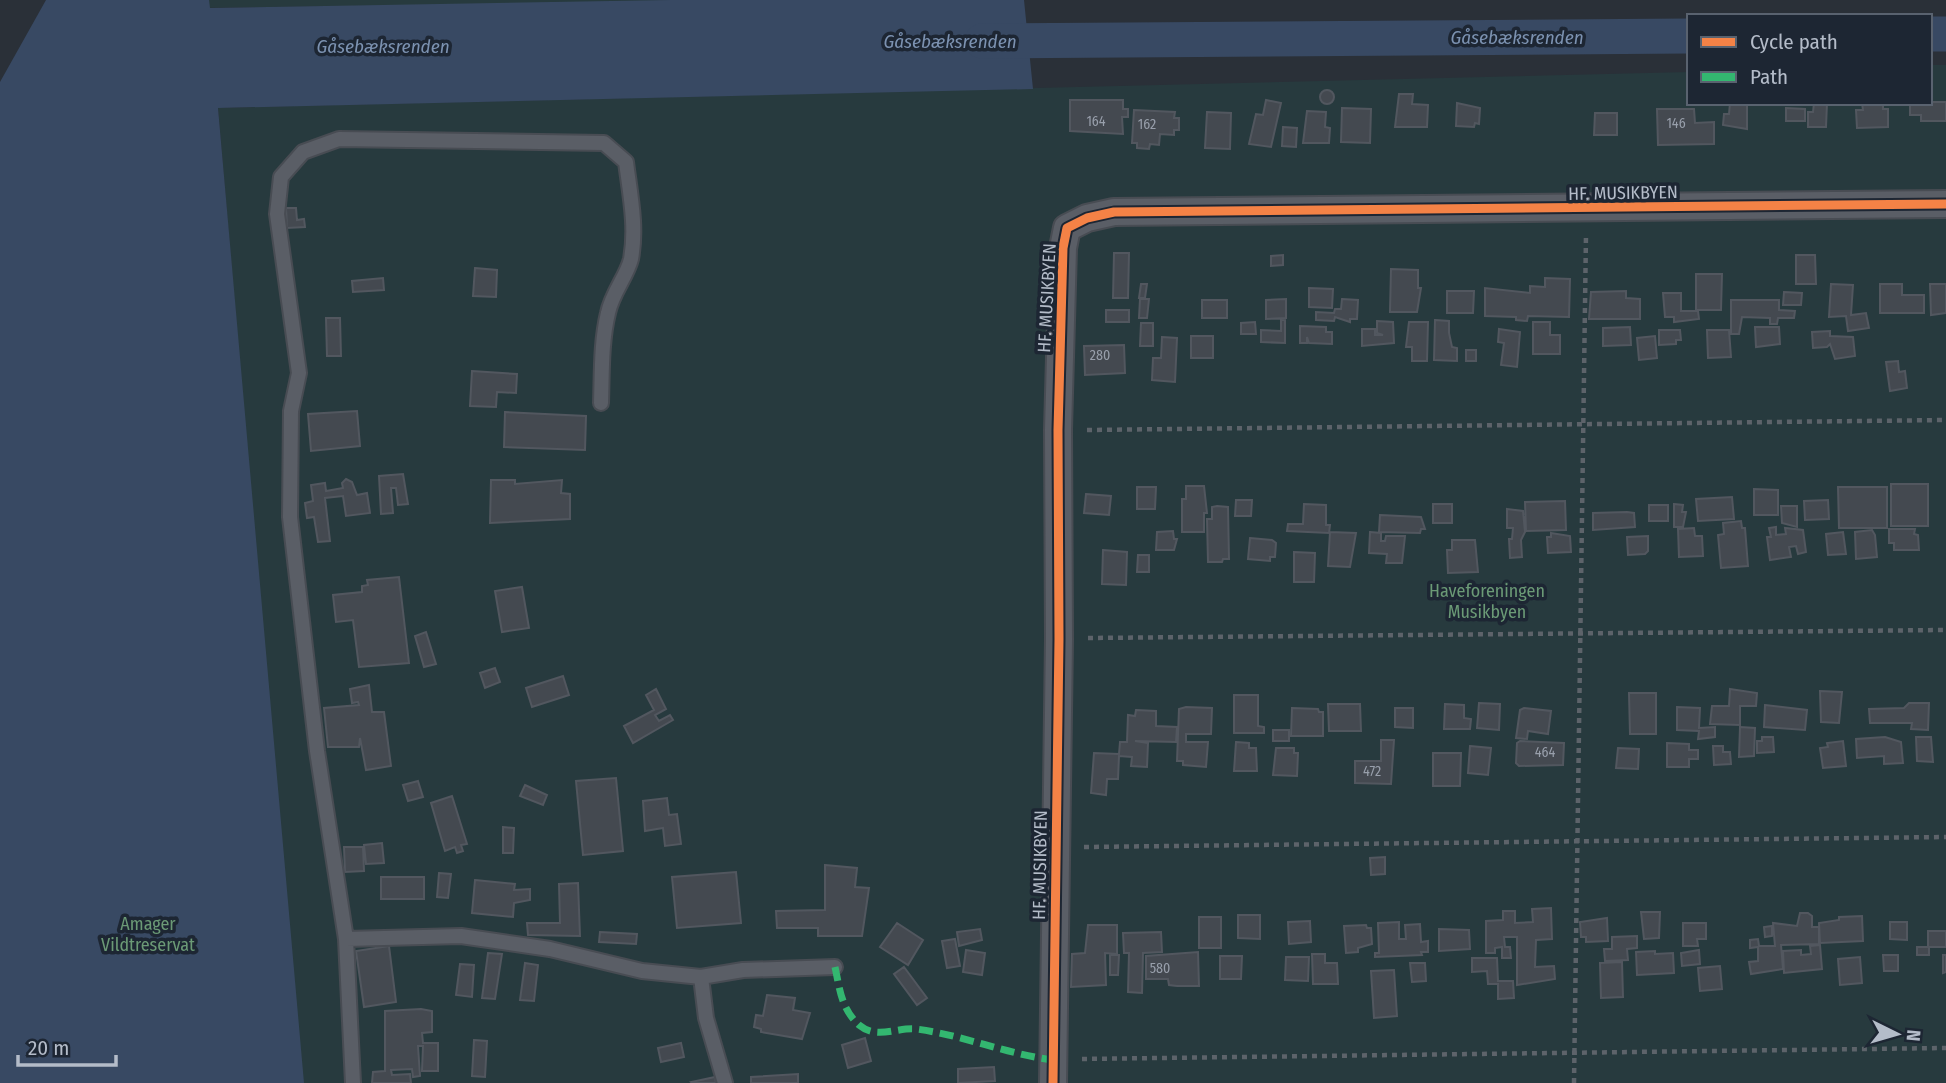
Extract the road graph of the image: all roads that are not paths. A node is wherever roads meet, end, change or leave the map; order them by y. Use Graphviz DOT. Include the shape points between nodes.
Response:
graph roads {
  1 [pos="1946,204"];
  2 [pos="601,404"];
  3 [pos="346,939"];
  4 [pos="835,967"];
  5 [pos="701,976"];
  6 [pos="1053,1071"];
  7 [pos="353,1083"];
  8 [pos="725,1083"];
  1 -- 6 [label="street, HF. MUSIKBYEN" via="1114,212 1067,228 1058,430"];
  2 -- 3 [label="lane" via="608,312 631,261 633,224 626,162 604,144 339,139 303,152 281,177 277,214 299,373 291,411 290,517 317,751"];
  3 -- 5 [label="lane" via="461,936 550,949 642,971"];
  3 -- 7 [label="lane"];
  4 -- 5 [label="lane"];
  5 -- 8 [label="lane" via="706,1018"];
}
